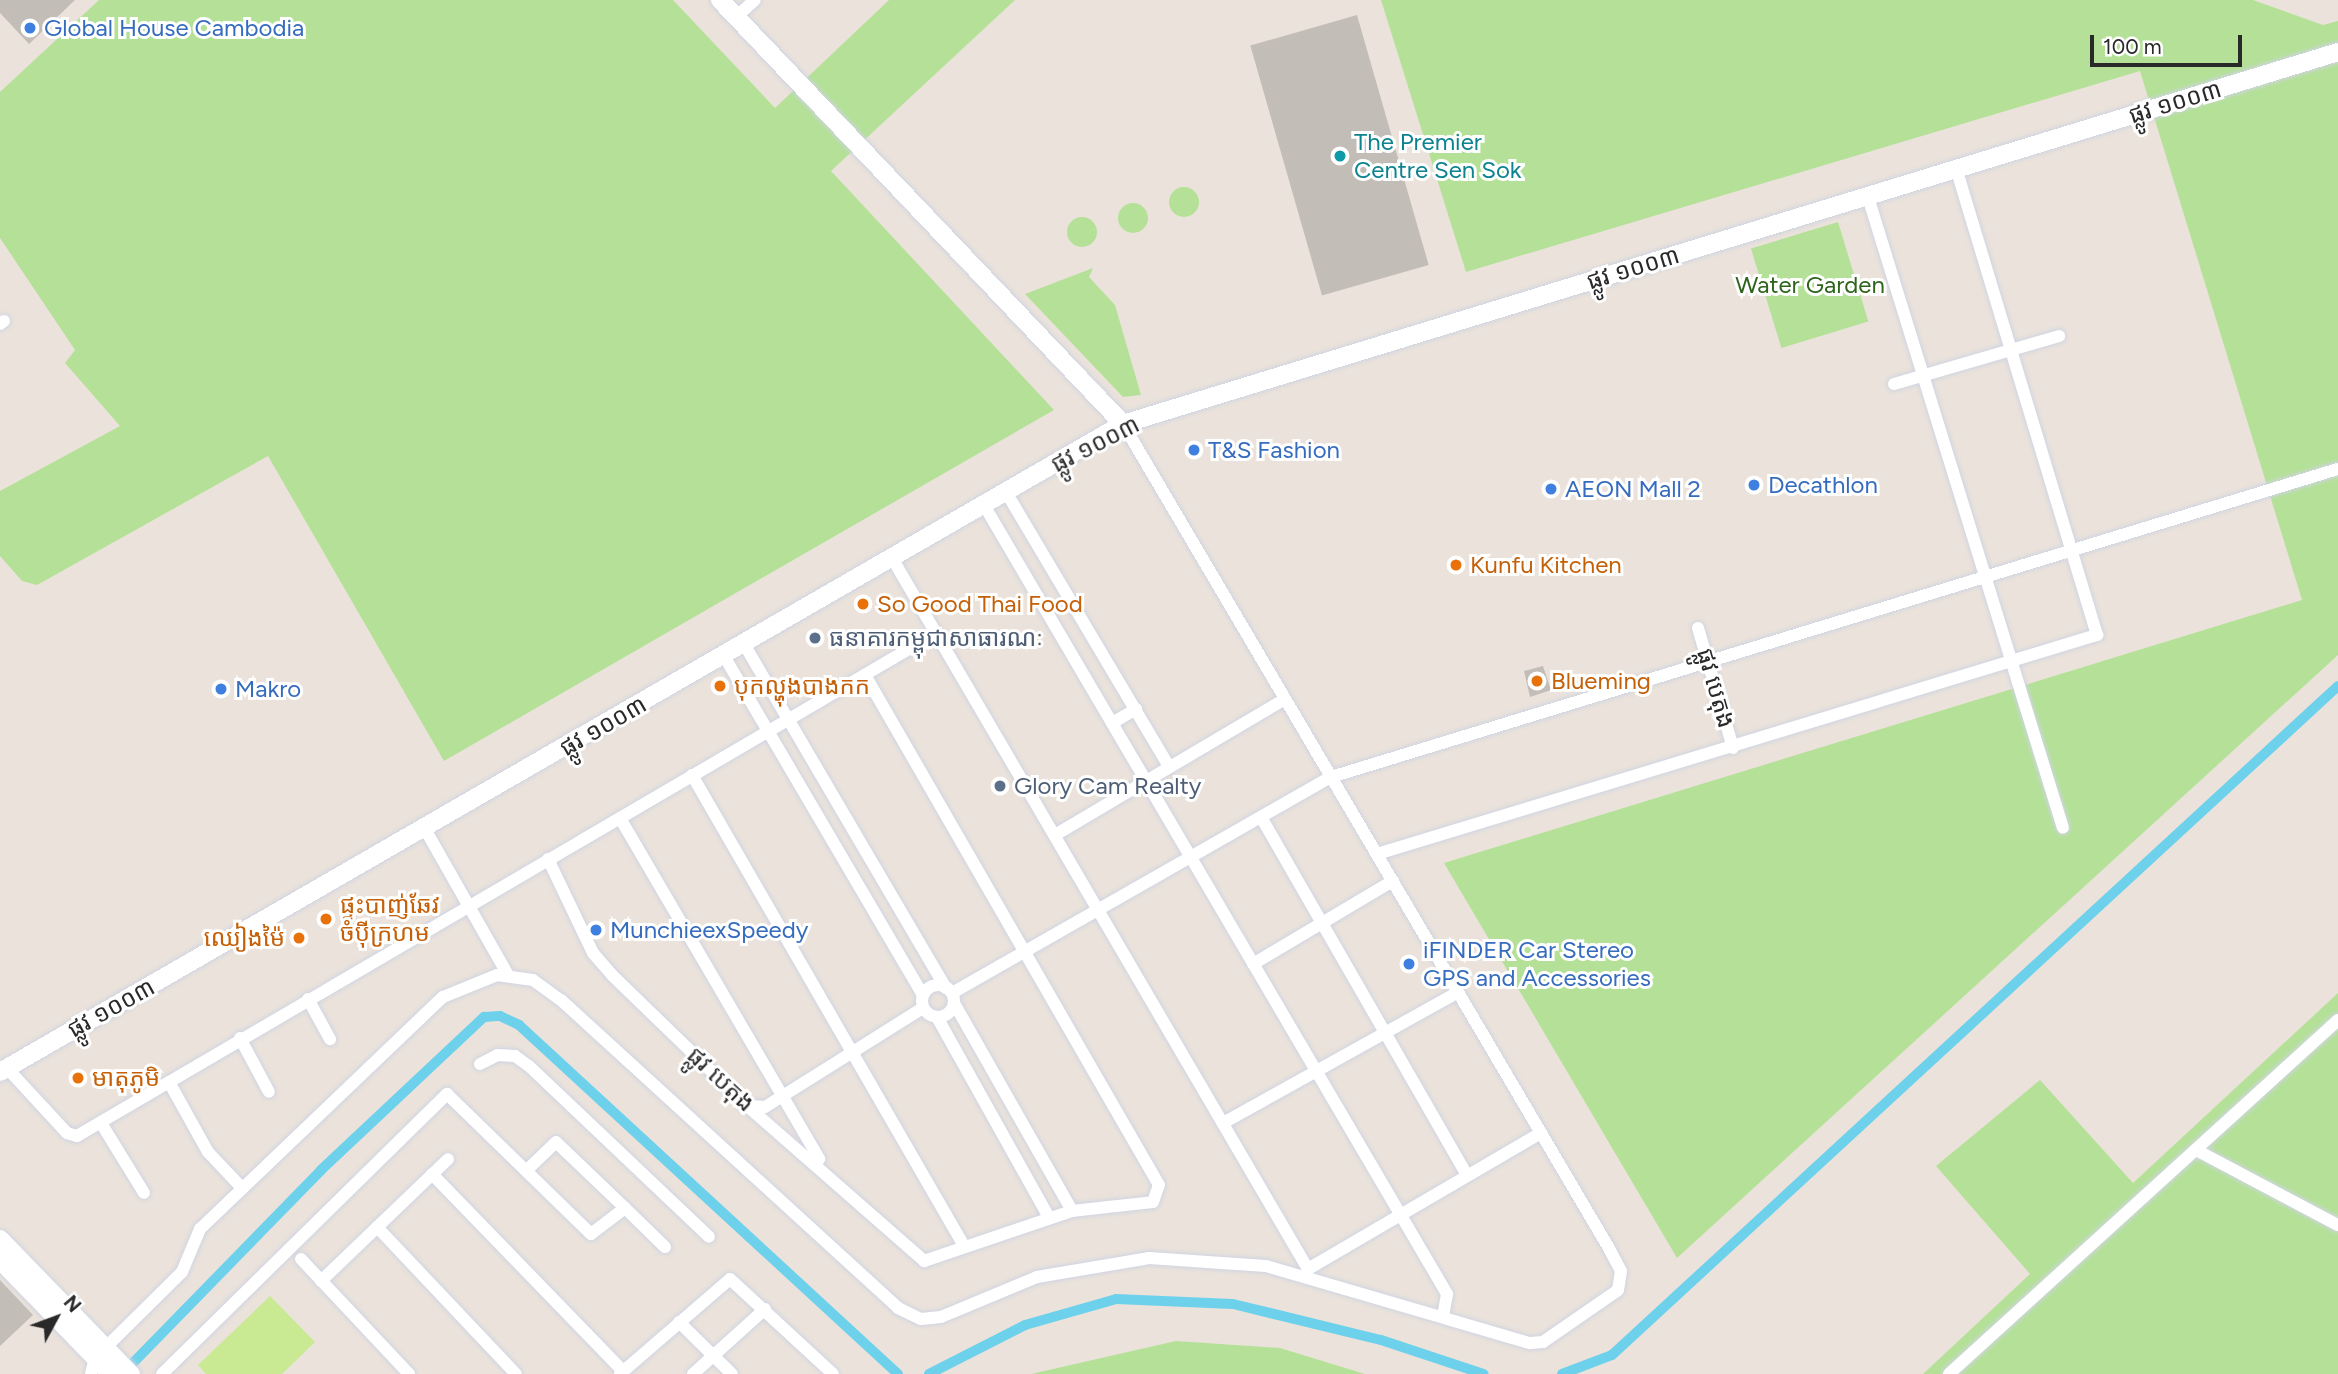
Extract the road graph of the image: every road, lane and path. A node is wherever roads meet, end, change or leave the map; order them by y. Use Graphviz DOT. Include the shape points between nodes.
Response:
graph roads {
  1 [pos="720,0"];
  2 [pos="755,0"];
  3 [pos="736,18"];
  4 [pos="2338,52"];
  5 [pos="1957,170"];
  6 [pos="1868,197"];
  7 [pos="2059,335"];
  8 [pos="2012,349"];
  9 [pos="1925,375"];
  10 [pos="1894,384"];
  11 [pos="1123,424"];
  12 [pos="2338,469"];
  13 [pos="1006,492"];
  14 [pos="984,505"];
  15 [pos="2072,550"];
  16 [pos="892,558"];
  17 [pos="1985,578"];
  18 [pos="1698,628"];
  19 [pos="936,634"];
  20 [pos="744,645"];
  21 [pos="724,656"];
  22 [pos="1709,663"];
  23 [pos="2013,665"];
  24 [pos="864,675"];
  25 [pos="1285,699"];
  26 [pos="1136,709"];
  27 [pos="788,720"];
  28 [pos="1112,723"];
  29 [pos="769,732"];
  30 [pos="1733,748"];
  31 [pos="1169,766"];
  32 [pos="692,775"];
  33 [pos="1331,777"];
  34 [pos="1145,780"];
  35 [pos="1261,817"];
  36 [pos="620,818"];
  37 [pos="2063,828"];
  38 [pos="425,830"];
  39 [pos="1055,835"];
  40 [pos="1377,854"];
  41 [pos="1190,857"];
  42 [pos="548,859"];
  43 [pos="1393,881"];
  44 [pos="469,905"];
  45 [pos="1098,910"];
  46 [pos="1322,923"];
  47 [pos="1023,953"];
  48 [pos="1253,964"];
  49 [pos="508,975"];
  50 [pos="1458,992"];
  51 [pos="951,995"];
  52 [pos="308,999"];
  53 [pos="923,1001"];
  54 [pos="937,1017"];
  55 [pos="2338,1020"];
  56 [pos="1384,1033"];
  57 [pos="240,1038"];
  58 [pos="330,1039"];
  59 [pos="853,1051"];
  60 [pos="480,1064"];
  61 [pos="3,1070"];
  62 [pos="1316,1071"];
  63 [pos="169,1082"];
  64 [pos="269,1092"];
  65 [pos="783,1094"];
  66 [pos="746,1105"];
  67 [pos="101,1123"];
  68 [pos="1223,1124"];
  69 [pos="1541,1133"];
  70 [pos="2198,1151"];
  71 [pos="448,1159"];
  72 [pos="823,1167"];
  73 [pos="527,1170"];
  74 [pos="432,1174"];
  75 [pos="1467,1175"];
  76 [pos="242,1188"];
  77 [pos="144,1193"];
  78 [pos="625,1208"];
  79 [pos="1072,1211"];
  80 [pos="1400,1214"];
  81 [pos="1049,1217"];
  82 [pos="2338,1225"];
  83 [pos="377,1227"];
  84 [pos="709,1237"];
  85 [pos="0,1239"];
  86 [pos="964,1246"];
  87 [pos="665,1247"];
  88 [pos="301,1259"];
  89 [pos="0,1260"];
  90 [pos="1307,1273"];
  91 [pos="321,1281"];
  92 [pos="765,1309"];
  93 [pos="1443,1316"];
  94 [pos="679,1322"];
  95 [pos="713,1356"];
  96 [pos="103,1362"];
  97 [pos="1955,1372"];
  98 [pos="622,1373"];
  99 [pos="131,1374"];
  100 [pos="162,1374"];
  101 [pos="409,1374"];
  102 [pos="516,1374"];
  103 [pos="693,1374"];
  104 [pos="732,1374"];
  105 [pos="833,1374"];
  1 -- 3 [label="main road"];
  2 -- 3 [label="street"];
  3 -- 11 [label="main road"];
  4 -- 5 [label="main road, ផ្លូវ ១០០៣"];
  5 -- 6 [label="main road, ផ្លូវ ១០០៣"];
  5 -- 8 [label="street"];
  6 -- 9 [label="street"];
  6 -- 11 [label="main road, ផ្លូវ ១០០៣"];
  7 -- 8 [label="street"];
  8 -- 9 [label="street"];
  8 -- 15 [label="street"];
  9 -- 10 [label="street"];
  9 -- 17 [label="street"];
  11 -- 13 [label="main road, ផ្លូវ ១០០៣"];
  11 -- 25 [label="street"];
  12 -- 15 [label="street"];
  13 -- 14 [label="main road, ផ្លូវ ១០០៣"];
  13 -- 26 [label="street"];
  14 -- 16 [label="main road, ផ្លូវ ១០០៣"];
  14 -- 28 [label="street"];
  15 -- 17 [label="street"];
  15 -- 23 [label="street" via="2097,635"];
  16 -- 19 [label="street"];
  16 -- 20 [label="main road, ផ្លូវ ១០០៣"];
  17 -- 22 [label="street"];
  17 -- 23 [label="street"];
  18 -- 22 [label="street, ផ្លូវ បេតុង"];
  19 -- 24 [label="street"];
  19 -- 39 [label="street"];
  20 -- 21 [label="main road, ផ្លូវ ១០០៣"];
  20 -- 27 [label="street"];
  21 -- 29 [label="street"];
  21 -- 38 [label="main road, ផ្លូវ ១០០៣"];
  22 -- 30 [label="street, ផ្លូវ បេតុង"];
  22 -- 33 [label="street"];
  23 -- 30 [label="street"];
  23 -- 37 [label="street"];
  24 -- 27 [label="street"];
  24 -- 47 [label="street"];
  25 -- 31 [label="street"];
  25 -- 33 [label="street"];
  26 -- 28 [label="street"];
  26 -- 31 [label="street"];
  27 -- 29 [label="street"];
  27 -- 51 [label="street"];
  28 -- 34 [label="street"];
  29 -- 32 [label="street"];
  29 -- 53 [label="street"];
  30 -- 40 [label="street"];
  31 -- 34 [label="street"];
  32 -- 36 [label="street"];
  32 -- 59 [label="street"];
  33 -- 35 [label="street"];
  33 -- 40 [label="street"];
  34 -- 39 [label="street"];
  34 -- 41 [label="street"];
  35 -- 41 [label="street"];
  35 -- 46 [label="street"];
  36 -- 42 [label="street"];
  36 -- 65 [label="street"];
  38 -- 44 [label="street"];
  38 -- 61 [label="main road, ផ្លូវ ១០០៣"];
  39 -- 45 [label="street"];
  40 -- 43 [label="street"];
  41 -- 45 [label="street"];
  41 -- 48 [label="street"];
  42 -- 44 [label="street"];
  42 -- 66 [label="street, ផ្លូវ បេតុង" via="593,953"];
  43 -- 46 [label="street"];
  43 -- 50 [label="street"];
  44 -- 49 [label="street"];
  44 -- 52 [label="street"];
  45 -- 47 [label="street"];
  45 -- 68 [label="street"];
  46 -- 48 [label="street"];
  46 -- 56 [label="street"];
  47 -- 51 [label="street"];
  47 -- 79 [label="street" via="1159,1185 1153,1202"];
  48 -- 62 [label="street"];
  49 -- 76 [label="street" via="471,982 443,997"];
  49 -- 90 [label="street" via="533,980 561,1000 913,1316 941,1317 1037,1277 1129,1260 1225,1259"];
  50 -- 56 [label="street"];
  50 -- 69 [label="street"];
  51 -- 53 [label="street" via="933,986"];
  51 -- 54 [label="street" via="946,1015"];
  51 -- 79 [label="street"];
  52 -- 57 [label="street"];
  52 -- 58 [label="street"];
  53 -- 54 [label="street"];
  53 -- 59 [label="street"];
  54 -- 81 [label="street"];
  55 -- 70 [label="street"];
  56 -- 62 [label="street"];
  56 -- 75 [label="street"];
  57 -- 63 [label="street"];
  57 -- 64 [label="street"];
  59 -- 65 [label="street"];
  59 -- 86 [label="street"];
  60 -- 84 [label="street" via="498,1055 515,1056 529,1066"];
  61 -- 67 [label="street" via="66,1133 78,1136"];
  62 -- 68 [label="street"];
  62 -- 80 [label="street"];
  63 -- 67 [label="street"];
  63 -- 76 [label="street" via="208,1152"];
  65 -- 66 [label="street" via="765,1107"];
  65 -- 72 [label="street"];
  66 -- 72 [label="street, ផ្លូវ បេតុង"];
  67 -- 77 [label="street"];
  68 -- 90 [label="street"];
  69 -- 75 [label="street"];
  69 -- 93 [label="street" via="1621,1271 1618,1290 1543,1342"];
  70 -- 82 [label="street"];
  70 -- 97 [label="street"];
  71 -- 74 [label="street"];
  72 -- 86 [label="street, ផ្លូវ បេតុង" via="923,1261"];
  73 -- 78 [label="street" via="591,1234"];
  73 -- 78 [label="street" via="556,1142"];
  73 -- 100 [label="street" via="447,1094"];
  74 -- 83 [label="street"];
  74 -- 98 [label="street"];
  75 -- 80 [label="street"];
  76 -- 96 [label="street" via="200,1229 182,1272"];
  78 -- 87 [label="street"];
  79 -- 81 [label="street"];
  80 -- 90 [label="street"];
  80 -- 93 [label="street" via="1447,1294"];
  81 -- 86 [label="street"];
  83 -- 91 [label="street"];
  83 -- 102 [label="street"];
  85 -- 96 [label="main road"];
  88 -- 91 [label="street"];
  89 -- 96 [label="main road"];
  90 -- 93 [label="street"];
  91 -- 101 [label="street"];
  92 -- 94 [label="street" via="730,1279"];
  92 -- 95 [label="street"];
  92 -- 105 [label="street"];
  94 -- 95 [label="street"];
  94 -- 98 [label="street"];
  95 -- 103 [label="street"];
  95 -- 104 [label="street"];
  96 -- 99 [label="main road"];
}
